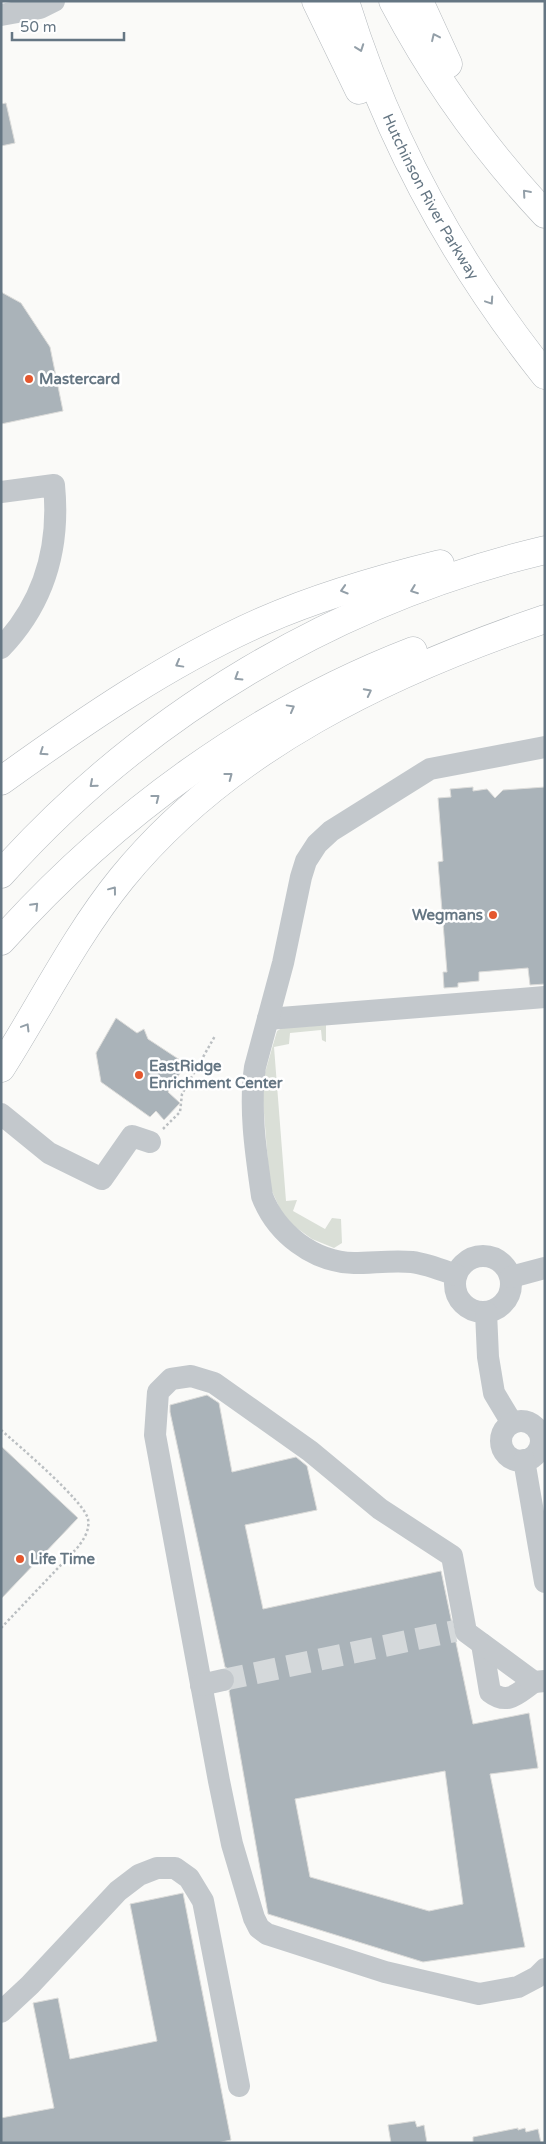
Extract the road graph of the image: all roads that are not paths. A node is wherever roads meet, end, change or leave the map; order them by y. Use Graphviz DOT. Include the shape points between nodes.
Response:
graph roads {
  1 [pos="54,1"];
  2 [pos="316,1"];
  3 [pos="345,1"];
  4 [pos="393,1"];
  5 [pos="419,1"];
  6 [pos="3,13"];
  7 [pos="508,172"];
  8 [pos="545,214"];
  9 [pos="452,242"];
  10 [pos="545,374"];
  11 [pos="1,492"];
  12 [pos="545,549"];
  13 [pos="545,607"];
  14 [pos="545,619"];
  15 [pos="1,648"];
  16 [pos="545,747"];
  17 [pos="1,781"];
  18 [pos="1,874"];
  19 [pos="1,941"];
  20 [pos="545,997"];
  21 [pos="268,1020"];
  22 [pos="1,1068"];
  23 [pos="1,1114"];
  24 [pos="150,1142"];
  25 [pos="239,1157"];
  26 [pos="259,1171"];
  27 [pos="545,1268"];
  28 [pos="456,1275"];
  29 [pos="511,1277"];
  30 [pos="486,1312"];
  31 [pos="512,1424"];
  32 [pos="543,1437"];
  33 [pos="524,1460"];
  34 [pos="545,1582"];
  35 [pos="467,1636"];
  36 [pos="223,1680"];
  37 [pos="539,1682"];
  38 [pos="201,1686"];
  39 [pos="545,1969"];
  40 [pos="1,2012"];
  41 [pos="239,2086"];
  1 -- 6 [label="street" via="40,8"];
  2 -- 9 [label="highway" via="400,172"];
  3 -- 9 [label="highway, Hutchinson River Parkway, one-way" via="388,119"];
  4 -- 7 [label="highway" via="443,85"];
  7 -- 5 [label="highway, one-way" via="440,50"];
  8 -- 7 [label="highway, one-way"];
  9 -- 10 [label="highway, Hutchinson River Parkway, one-way" via="512,333"];
  11 -- 15 [label="street" via="54,484 56,508 48,570 38,597 23,622"];
  12 -- 17 [label="highway, one-way" via="466,558 390,577 322,597 263,621 157,676"];
  12 -- 18 [label="highway, one-way" via="464,572 386,601 312,636 240,676 128,754 65,809"];
  19 -- 13 [label="highway, one-way" via="114,831 171,786 238,740 309,699 381,664 466,631"];
  22 -- 14 [label="highway, one-way" via="114,888 156,840 202,797 270,747 358,697 461,649"];
  16 -- 21 [label="street" via="430,769 322,840 306,861 301,877"];
  20 -- 21 [label="street"];
  21 -- 26 [label="street" via="252,1084"];
  23 -- 24 [label="street" via="49,1153 102,1179 132,1136"];
  25 -- 26 [label="street"];
  26 -- 28 [label="street" via="267,1208 283,1231 308,1250 352,1263 413,1262"];
  27 -- 29 [label="street"];
  28 -- 29 [label="street" via="468,1260 486,1255 504,1263"];
  28 -- 30 [label="street" via="459,1299 472,1310"];
  29 -- 30 [label="street" via="507,1300 500,1307"];
  30 -- 31 [label="street" via="492,1385"];
  31 -- 32 [label="street" via="520,1421 532,1424"];
  31 -- 33 [label="street" via="502,1437 504,1450 514,1459"];
  32 -- 33 [label="street" via="537,1452"];
  33 -- 34 [label="street"];
  35 -- 37 [label="street"];
  35 -- 37 [label="street" via="490,1692 498,1698 508,1699"];
  35 -- 38 [label="street" via="452,1556 380,1509 310,1451 214,1383 191,1376 171,1379 158,1392 155,1435"];
  36 -- 38 [label="street"];
  38 -- 39 [label="street" via="232,1844 259,1928 267,1934 386,1972 478,1994 518,1987"];
  40 -- 41 [label="street" via="118,1891 148,1871 175,1868 189,1878 203,1901"];
}
